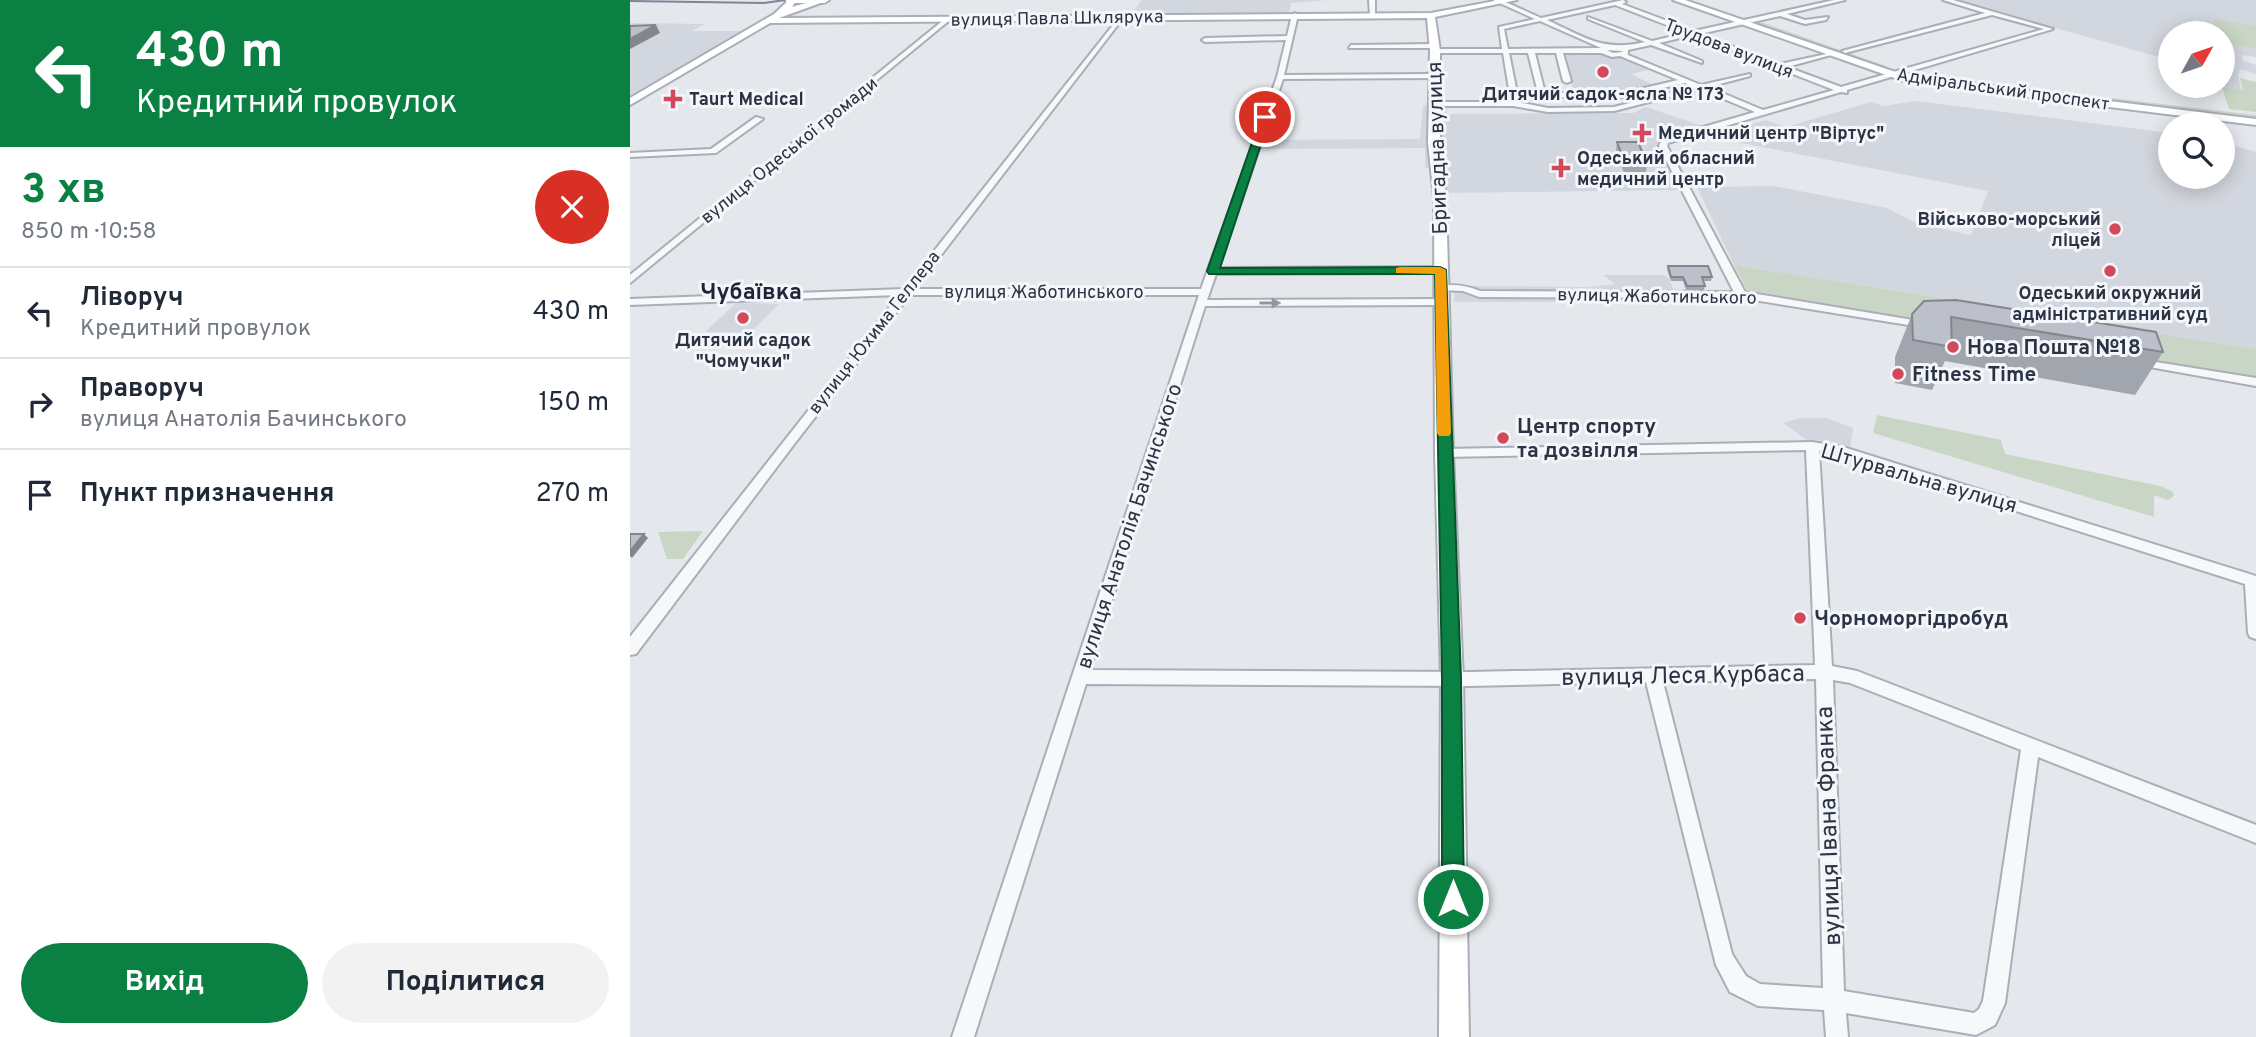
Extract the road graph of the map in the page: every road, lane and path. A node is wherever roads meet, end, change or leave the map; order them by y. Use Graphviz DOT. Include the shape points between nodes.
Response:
graph roads {
  1 [pos="789,0"];
  2 [pos="805,0"];
  3 [pos="825,0"];
  4 [pos="1372,0"];
  5 [pos="1513,0"];
  6 [pos="1631,0"];
  7 [pos="1677,0"];
  8 [pos="1699,0"];
  9 [pos="1842,0"];
  10 [pos="1946,0"];
  11 [pos="1498,1"];
  12 [pos="1614,3"];
  13 [pos="781,13"];
  14 [pos="1992,13"];
  15 [pos="1780,14"];
  16 [pos="1295,15"];
  17 [pos="1373,15"];
  18 [pos="1431,15"];
  19 [pos="1121,17"];
  20 [pos="1590,18"];
  21 [pos="1826,18"];
  22 [pos="948,19"];
  23 [pos="1540,19"];
  24 [pos="1754,19"];
  25 [pos="768,21"];
  26 [pos="1741,23"];
  27 [pos="1691,33"];
  28 [pos="1290,38"];
  29 [pos="1205,40"];
  30 [pos="1651,42"];
  31 [pos="1351,47"];
  32 [pos="1434,48"];
  33 [pos="1604,50"];
  34 [pos="1505,51"];
  35 [pos="1531,51"];
  36 [pos="1559,51"];
  37 [pos="1845,51"];
  38 [pos="1623,52"];
  39 [pos="1829,54"];
  40 [pos="1700,61"];
  41 [pos="1778,67"];
  42 [pos="1908,72"];
  43 [pos="1748,75"];
  44 [pos="1433,76"];
  45 [pos="1893,76"];
  46 [pos="1280,77"];
  47 [pos="1567,81"];
  48 [pos="1685,81"];
  49 [pos="1700,87"];
  50 [pos="1844,91"];
  51 [pos="1542,95"];
  52 [pos="1514,99"];
  53 [pos="630,102"];
  54 [pos="1435,104"];
  55 [pos="1763,113"];
  56 [pos="2256,114"];
  57 [pos="759,119"];
  58 [pos="2256,122"];
  59 [pos="630,155"];
  60 [pos="1213,271"];
  61 [pos="630,280"];
  62 [pos="1442,288"];
  63 [pos="905,292"];
  64 [pos="1741,295"];
  65 [pos="1204,297"];
  66 [pos="630,302"];
  67 [pos="1942,327"];
  68 [pos="2127,360"];
  69 [pos="2256,382"];
  70 [pos="1812,446"];
  71 [pos="1444,453"];
  72 [pos="2254,581"];
  73 [pos="2256,633"];
  74 [pos="630,649"];
  75 [pos="1824,672"];
  76 [pos="1653,676"];
  77 [pos="1079,677"];
  78 [pos="1451,678"];
  79 [pos="2031,745"];
  80 [pos="2256,834"];
  81 [pos="1834,1000"];
  82 [pos="963,1037"];
  83 [pos="1454,1037"];
  84 [pos="1837,1037"];
  1 -- 2 [label="main road"];
  1 -- 3 [label="main road"];
  1 -- 13 [label="street"];
  3 -- 13 [label="street"];
  4 -- 17 [label="street"];
  5 -- 11 [label="street, вулиця Павла Шклярука"];
  6 -- 12 [label="street"];
  7 -- 26 [label="street, Адміральський проспект"];
  8 -- 24 [label="street, Адміральський проспект"];
  9 -- 15 [label="street"];
  10 -- 14 [label="street"];
  11 -- 18 [label="street, вулиця Павла Шклярука"];
  11 -- 23 [label="street"];
  12 -- 23 [label="street"];
  12 -- 27 [label="street, Трудова вулиця"];
  13 -- 25 [label="street"];
  14 -- 37 [label="street"];
  14 -- 42 [label="street" via="2050,29"];
  15 -- 21 [label="street" via="1805,22"];
  15 -- 24 [label="street"];
  16 -- 17 [label="street, вулиця Павла Шклярука"];
  16 -- 19 [label="street, вулиця Павла Шклярука"];
  16 -- 28 [label="street, вулиця Анатолія Бачинського"];
  17 -- 18 [label="street, вулиця Павла Шклярука"];
  18 -- 32 [label="street, Бригадна вулиця"];
  19 -- 22 [label="street, вулиця Павла Шклярука"];
  19 -- 63 [label="street, вулиця Юхима Геллера"];
  20 -- 30 [label="street"];
  22 -- 25 [label="street, вулиця Павла Шклярука"];
  22 -- 61 [label="street, вулиця Одеської громади"];
  23 -- 33 [label="street"];
  23 -- 34 [label="street" via="1502,28"];
  24 -- 26 [label="street"];
  24 -- 37 [label="street, Адміральський проспект"];
  25 -- 53 [label="street"];
  26 -- 27 [label="street"];
  26 -- 39 [label="street, Адміральський проспект"];
  27 -- 30 [label="street"];
  27 -- 41 [label="street, Трудова вулиця"];
  28 -- 29 [label="street"];
  28 -- 46 [label="street, вулиця Анатолія Бачинського"];
  30 -- 38 [label="street"];
  30 -- 40 [label="street"];
  31 -- 32 [label="street"];
  32 -- 34 [label="street"];
  32 -- 44 [label="street, Бригадна вулиця"];
  33 -- 36 [label="street"];
  33 -- 38 [label="street"];
  34 -- 35 [label="street"];
  34 -- 52 [label="street"];
  35 -- 36 [label="street"];
  35 -- 51 [label="street"];
  36 -- 47 [label="street"];
  37 -- 42 [label="street, Адміральський проспект"];
  38 -- 48 [label="street"];
  39 -- 41 [label="street"];
  39 -- 45 [label="street, Адміральський проспект"];
  41 -- 50 [label="street, Трудова вулиця"];
  42 -- 45 [label="street"];
  42 -- 56 [label="street, Адміральський проспект"];
  43 -- 49 [label="street"];
  44 -- 46 [label="street"];
  44 -- 54 [label="street, Бригадна вулиця"];
  45 -- 50 [label="street"];
  45 -- 58 [label="street, Адміральський проспект"];
  46 -- 60 [label="street, вулиця Анатолія Бачинського"];
  48 -- 49 [label="street"];
  48 -- 51 [label="street" via="1623,95"];
  49 -- 52 [label="street" via="1614,109 1548,110"];
  49 -- 55 [label="street"];
  50 -- 55 [label="street"];
  51 -- 52 [label="street"];
  52 -- 54 [label="street"];
  54 -- 62 [label="street, Бригадна вулиця"];
  55 -- 64 [label="street" via="1670,139 1663,146"];
  57 -- 59 [label="street" via="713,151"];
  60 -- 62 [label="street"];
  60 -- 65 [label="street, вулиця Анатолія Бачинського"];
  62 -- 64 [label="street, вулиця Жаботинського" via="1479,294"];
  65 -- 62 [label="street, вулиця Жаботинського, one-way"];
  62 -- 71 [label="street, Бригадна вулиця"];
  63 -- 65 [label="street, вулиця Жаботинського"];
  63 -- 66 [label="street, вулиця Жаботинського"];
  63 -- 74 [label="street, вулиця Юхима Геллера"];
  64 -- 67 [label="street, вулиця Жаботинського"];
  65 -- 77 [label="street, вулиця Анатолія Бачинського"];
  68 -- 69 [label="street"];
  70 -- 71 [label="street, Штурвальна вулиця"];
  70 -- 72 [label="street, Штурвальна вулиця" via="1838,450"];
  70 -- 75 [label="street, вулиця Івана Франка"];
  71 -- 78 [label="street, Бригадна вулиця"];
  72 -- 73 [label="street"];
  75 -- 76 [label="street, вулиця Леся Курбаса"];
  75 -- 79 [label="street, вулиця Леся Курбаса" via="1851,676"];
  75 -- 81 [label="street, вулиця Івана Франка"];
  76 -- 78 [label="street, вулиця Леся Курбаса"];
  76 -- 81 [label="street" via="1723,958 1738,984 1758,995"];
  77 -- 78 [label="street, вулиця Леся Курбаса"];
  77 -- 82 [label="street, вулиця Анатолія Бачинського"];
  78 -- 83 [label="street, Бригадна вулиця"];
  79 -- 80 [label="street, вулиця Леся Курбаса"];
  79 -- 81 [label="street" via="1994,1003 1987,1017 1976,1024"];
  81 -- 84 [label="street, вулиця Івана Франка"];
}
